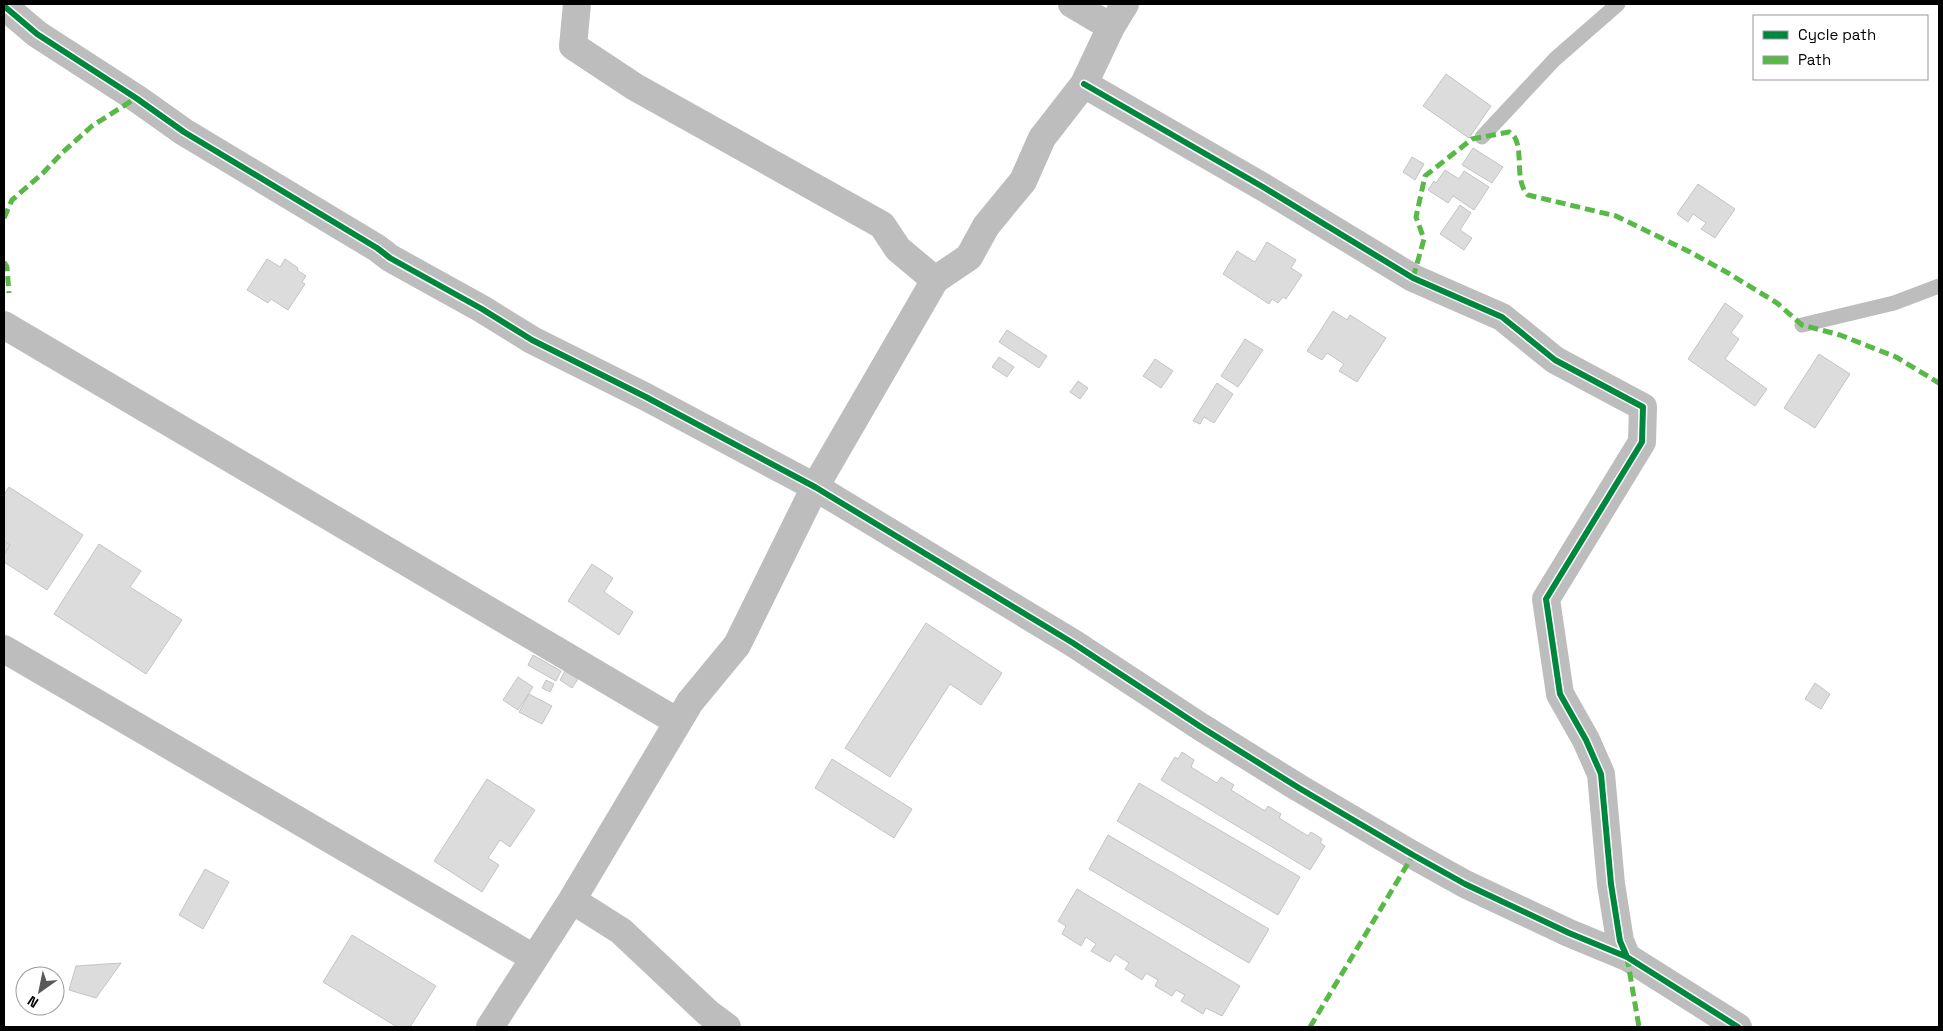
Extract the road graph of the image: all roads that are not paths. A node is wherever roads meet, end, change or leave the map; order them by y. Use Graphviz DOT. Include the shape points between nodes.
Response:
graph roads {
  1 [pos="577,4"];
  2 [pos="1072,4"];
  3 [pos="1618,4"];
  4 [pos="4,6"];
  5 [pos="1118,15"];
  6 [pos="1084,84"];
  7 [pos="1482,137"];
  8 [pos="935,280"];
  9 [pos="1939,286"];
  10 [pos="4,325"];
  11 [pos="1802,325"];
  12 [pos="815,487"];
  13 [pos="4,649"];
  14 [pos="678,722"];
  15 [pos="572,900"];
  16 [pos="1627,957"];
  17 [pos="534,958"];
  18 [pos="490,1027"];
  19 [pos="727,1027"];
  20 [pos="1738,1027"];
  1 -- 8 [label="street" via="573,46 635,87 882,225 898,249"];
  2 -- 5 [label="street"];
  3 -- 7 [label="lane" via="1555,59"];
  4 -- 12 [label="street" via="37,34 184,132 390,258 532,340"];
  5 -- 6 [label="street"];
  6 -- 8 [label="street" via="1042,138 1023,180 986,226 968,257"];
  6 -- 16 [label="street" via="1264,186 1413,278 1502,317 1555,360 1643,407 1642,442 1546,600 1560,694 1586,740 1600,774 1611,884 1620,941"];
  8 -- 12 [label="street"];
  9 -- 11 [label="lane" via="1894,303"];
  10 -- 14 [label="street"];
  12 -- 14 [label="street" via="737,645 690,702"];
  12 -- 16 [label="street" via="1073,642 1201,727 1405,850 1466,884"];
  13 -- 17 [label="street"];
  14 -- 15 [label="street"];
  15 -- 17 [label="street"];
  15 -- 19 [label="street" via="621,931"];
  16 -- 20 [label="street"];
  17 -- 18 [label="street"];
}
